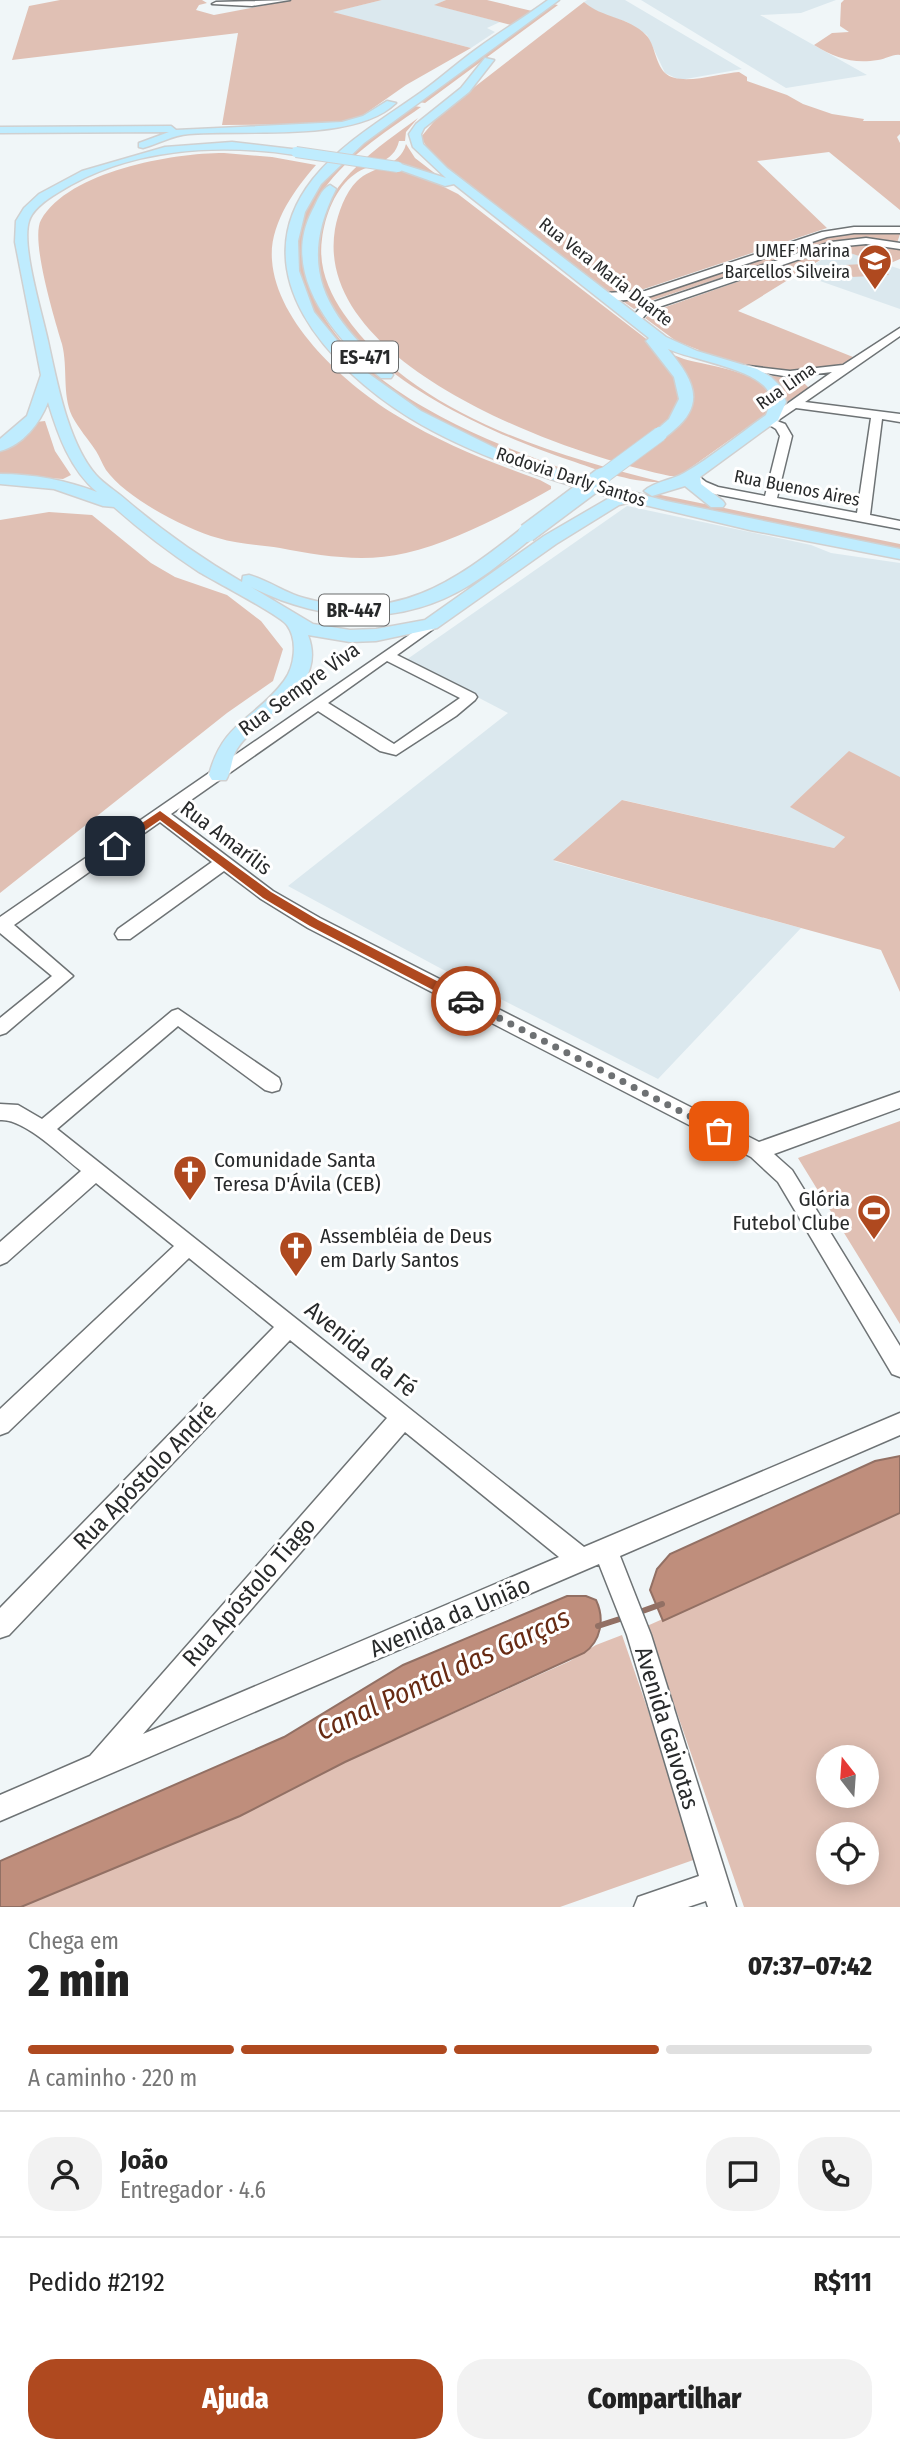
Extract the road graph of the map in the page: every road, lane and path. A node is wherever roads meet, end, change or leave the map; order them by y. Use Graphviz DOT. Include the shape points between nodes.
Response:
graph roads {
  1 [pos="285,0"];
  2 [pos="554,0"];
  3 [pos="567,2"];
  4 [pos="216,4"];
  5 [pos="487,54"];
  6 [pos="425,79"];
  7 [pos="402,95"];
  8 [pos="69,128"];
  9 [pos="219,129"];
  10 [pos="0,130"];
  11 [pos="90,173"];
  12 [pos="491,208"];
  13 [pos="29,209"];
  14 [pos="900,230"];
  15 [pos="900,246"];
  16 [pos="604,296"];
  17 [pos="635,320"];
  18 [pos="899,333"];
  19 [pos="847,366"];
  20 [pos="744,367"];
  21 [pos="790,374"];
  22 [pos="48,375"];
  23 [pos="812,392"];
  24 [pos="415,396"];
  25 [pos="795,404"];
  26 [pos="430,405"];
  27 [pos="877,415"];
  28 [pos="900,418"];
  29 [pos="769,421"];
  30 [pos="660,434"];
  31 [pos="0,446"];
  32 [pos="693,474"];
  33 [pos="0,479"];
  34 [pos="652,491"];
  35 [pos="630,498"];
  36 [pos="770,500"];
  37 [pos="717,504"];
  38 [pos="131,513"];
  39 [pos="863,518"];
  40 [pos="900,525"];
  41 [pos="900,542"];
  42 [pos="173,545"];
  43 [pos="900,554"];
  44 [pos="295,622"];
  45 [pos="431,624"];
  46 [pos="386,655"];
  47 [pos="318,704"];
  48 [pos="219,775"];
  49 [pos="160,814"];
  50 [pos="224,862"];
  51 [pos="1,925"];
  52 [pos="124,934"];
  53 [pos="0,1028"];
  54 [pos="272,1084"];
  55 [pos="900,1100"];
  56 [pos="1,1112"];
  57 [pos="43,1129"];
  58 [pos="758,1151"];
  59 [pos="96,1171"];
  60 [pos="189,1245"];
  61 [pos="0,1255"];
  62 [pos="289,1326"];
  63 [pos="900,1367"];
  64 [pos="403,1417"];
  65 [pos="0,1424"];
  66 [pos="900,1424"];
  67 [pos="594,1556"];
  68 [pos="0,1626"];
  69 [pos="96,1767"];
  70 [pos="0,1808"];
  71 [pos="718,1895"];
  72 [pos="648,1907"];
  1 -- 4 [label="street"];
  2 -- 5 [label="main road, Rodovia Darly Santos / ES-471"];
  3 -- 5 [label="main road, Rodovia Darly Santos / ES-471"];
  5 -- 6 [label="main road"];
  5 -- 12 [label="main road" via="465,90 420,126 415,138 422,153"];
  5 -- 24 [label="main road, Rodovia Darly Santos / ES-471" via="348,167 324,197 311,230 312,275 328,313 360,352"];
  5 -- 35 [label="main road, Rodovia Darly Santos / ES-471" via="356,146 319,180 293,230 290,258 296,286 310,316 337,352 406,407 518,462"];
  7 -- 9 [label="main road, BR-447" via="367,118 336,126"];
  8 -- 9 [label="main road"];
  8 -- 10 [label="main road"];
  8 -- 13 [label="main road" via="109,134 122,146 114,155 38,192"];
  9 -- 11 [label="main road, BR-447" via="167,135"];
  11 -- 12 [label="main road, BR-447, bridge" via="132,158 195,146 248,146 398,167 447,183"];
  11 -- 13 [label="main road, BR-447" via="48,192"];
  12 -- 16 [label="main road, Rua Vera Maria Duarte / BR-447"];
  13 -- 22 [label="main road, BR-447" via="22,222 21,242"];
  14 -- 16 [label="street" via="825,234 647,293"];
  15 -- 17 [label="street" via="866,241 834,244 655,305"];
  16 -- 17 [label="main road, Rua Vera Maria Duarte / BR-447"];
  17 -- 20 [label="main road, Rua Vera Maria Duarte" via="679,349"];
  17 -- 30 [label="main road, BR-447" via="681,372 686,384 684,410"];
  18 -- 19 [label="street, Rua Lima"];
  19 -- 21 [label="street, Rua Vera Maria Duarte"];
  19 -- 23 [label="street, Rua Lima"];
  20 -- 21 [label="street, Rua Vera Maria Duarte"];
  20 -- 29 [label="main road, Rua Vera Maria Duarte" via="765,379 776,393 778,408"];
  21 -- 23 [label="street" via="809,381"];
  22 -- 31 [label="main road, BR-447" via="33,422"];
  22 -- 38 [label="main road, BR-447" via="65,434 82,466"];
  23 -- 25 [label="street, Rua Lima"];
  25 -- 27 [label="street"];
  25 -- 29 [label="street, Rua Lima"];
  26 -- 34 [label="main road, Rodovia Darly Santos" via="531,453"];
  27 -- 28 [label="street"];
  27 -- 39 [label="street"];
  29 -- 32 [label="main road, Rua Lima"];
  29 -- 36 [label="street" via="786,436"];
  30 -- 42 [label="main road, BR-447, bridge" via="465,581 401,606 339,609 295,601"];
  32 -- 34 [label="main road, Rua Lima"];
  32 -- 36 [label="street, Rua Buenos Aires" via="710,488"];
  32 -- 37 [label="main road" via="693,486"];
  33 -- 38 [label="main road, BR-447" via="62,484"];
  34 -- 37 [label="main road, Rodovia Darly Santos"];
  35 -- 43 [label="main road, Rodovia Darly Santos / ES-471"];
  35 -- 45 [label="main road, Rua Sempre Viva / BR-447" via="614,501 550,540"];
  36 -- 39 [label="street, Rua Buenos Aires"];
  37 -- 41 [label="main road, Rodovia Darly Santos"];
  38 -- 42 [label="main road, BR-447"];
  39 -- 40 [label="street, Rua Buenos Aires"];
  42 -- 44 [label="main road, BR-447"];
  44 -- 45 [label="main road, BR-447" via="307,629 350,636"];
  44 -- 48 [label="main road" via="305,647 303,663 286,693 229,745"];
  45 -- 46 [label="street, Rua Sempre Viva"];
  46 -- 47 [label="street, Rua Sempre Viva"];
  46 -- 47 [label="street" via="470,697 396,750"];
  47 -- 48 [label="street, Rua Sempre Viva"];
  48 -- 49 [label="street, Rua Sempre Viva"];
  49 -- 50 [label="street, Rua Amarílis"];
  49 -- 51 [label="street, Rua Sempre Viva"];
  50 -- 52 [label="street"];
  50 -- 58 [label="street, Rua Amarílis" via="314,923"];
  51 -- 53 [label="street" via="64,976"];
  54 -- 57 [label="street" via="178,1016"];
  55 -- 58 [label="street"];
  56 -- 57 [label="street, Avenida da Fé" via="21,1114"];
  57 -- 59 [label="street, Avenida da Fé"];
  58 -- 63 [label="street, Rua Amarílis" via="785,1177"];
  59 -- 60 [label="street, Avenida da Fé"];
  59 -- 61 [label="street"];
  60 -- 62 [label="street, Avenida da Fé"];
  60 -- 65 [label="street"];
  62 -- 64 [label="street, Avenida da Fé"];
  62 -- 68 [label="street, Rua Apóstolo André"];
  64 -- 67 [label="street, Avenida da Fé"];
  64 -- 69 [label="street, Rua Apóstolo Tiago"];
  66 -- 67 [label="street, Avenida da União"];
  67 -- 69 [label="street, Avenida da União"];
  67 -- 71 [label="street, Avenida Gaivotas" via="618,1581 639,1635"];
  69 -- 70 [label="street, Avenida da União"];
  71 -- 72 [label="street"];
}
